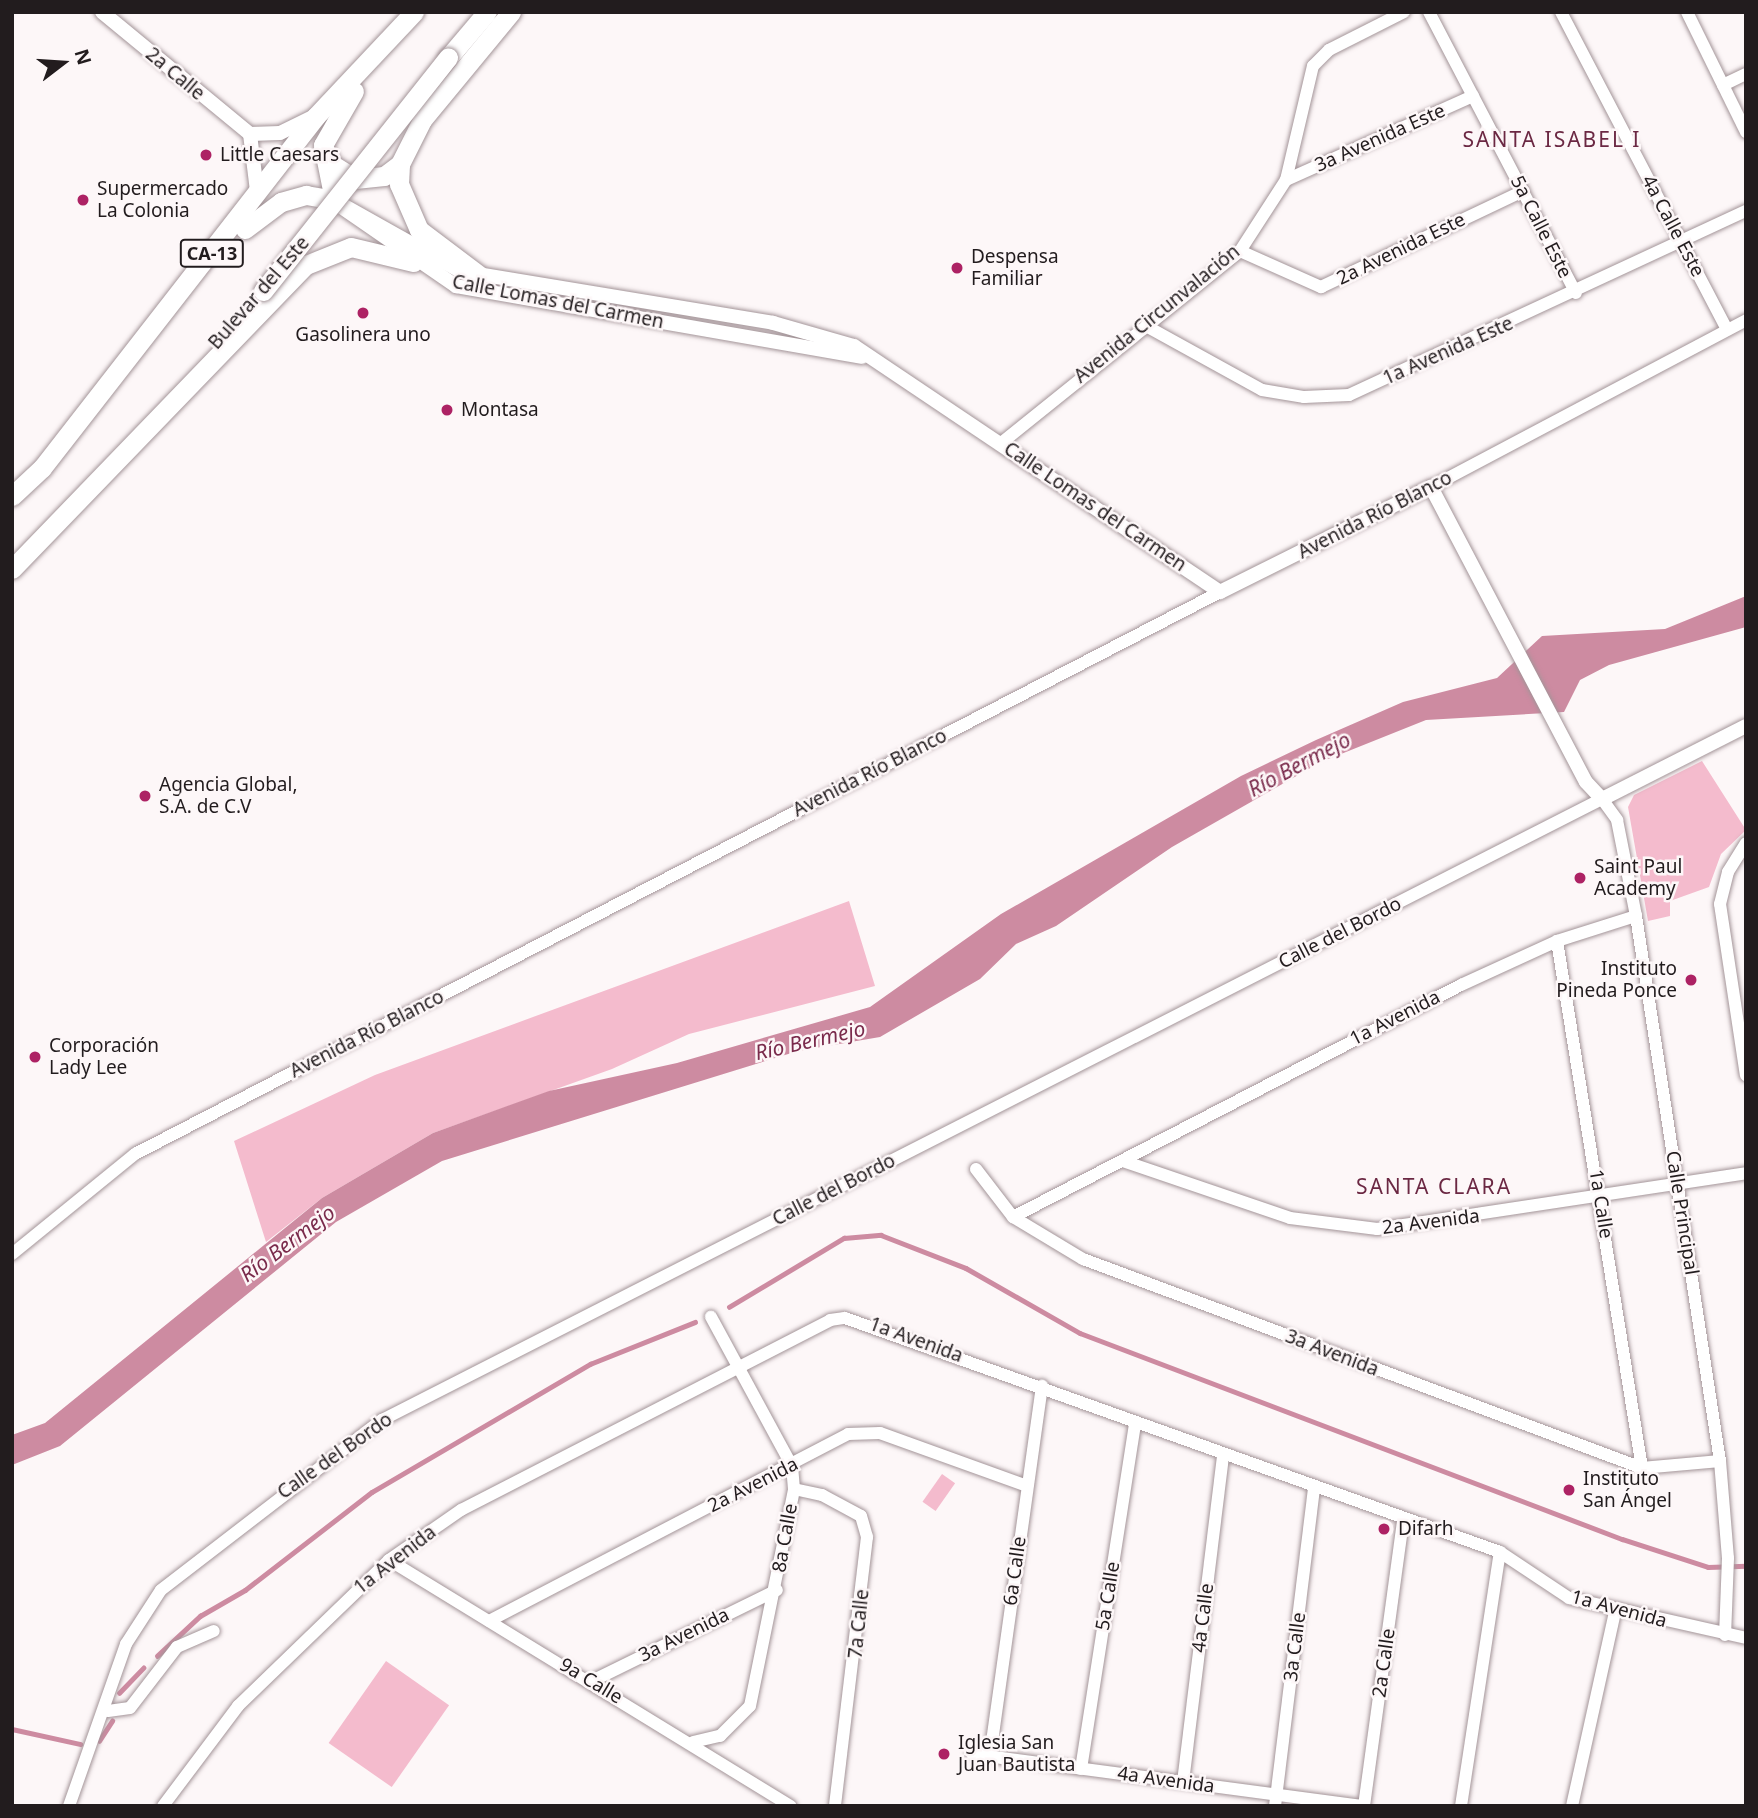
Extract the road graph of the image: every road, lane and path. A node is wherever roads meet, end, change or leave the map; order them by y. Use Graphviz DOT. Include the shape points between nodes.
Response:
graph roads {
  1 [pos="102,12"];
  2 [pos="414,12"];
  3 [pos="486,12"];
  4 [pos="511,12"];
  5 [pos="1404,12"];
  6 [pos="1429,12"];
  7 [pos="1561,12"];
  8 [pos="1688,12"];
  9 [pos="1746,74"];
  10 [pos="1723,85"];
  11 [pos="1473,96"];
  12 [pos="316,116"];
  13 [pos="1746,132"];
  14 [pos="250,134"];
  15 [pos="323,145"];
  16 [pos="400,164"];
  17 [pos="1286,180"];
  18 [pos="1522,191"];
  19 [pos="257,197"];
  20 [pos="334,200"];
  21 [pos="1746,211"];
  22 [pos="1682,244"];
  23 [pos="1240,251"];
  24 [pos="413,262"];
  25 [pos="479,275"];
  26 [pos="1576,293"];
  27 [pos="1746,320"];
  28 [pos="1146,326"];
  29 [pos="1727,329"];
  30 [pos="862,357"];
  31 [pos="70,432"];
  32 [pos="1000,444"];
  33 [pos="1431,487"];
  34 [pos="12,496"];
  35 [pos="12,556"];
  36 [pos="12,569"];
  37 [pos="1220,592"];
  38 [pos="1746,726"];
  39 [pos="1602,799"];
  40 [pos="1746,843"];
  41 [pos="1636,916"];
  42 [pos="1557,941"];
  43 [pos="1746,1075"];
  44 [pos="1123,1161"];
  45 [pos="976,1169"];
  46 [pos="1746,1173"];
  47 [pos="1678,1184"];
  48 [pos="1600,1196"];
  49 [pos="1013,1217"];
  50 [pos="12,1254"];
  51 [pos="711,1317"];
  52 [pos="739,1369"];
  53 [pos="1042,1386"];
  54 [pos="1135,1423"];
  55 [pos="1223,1455"];
  56 [pos="1720,1461"];
  57 [pos="792,1466"];
  58 [pos="1642,1468"];
  59 [pos="1027,1486"];
  60 [pos="794,1489"];
  61 [pos="1314,1489"];
  62 [pos="1403,1520"];
  63 [pos="1500,1552"];
  64 [pos="389,1560"];
  65 [pos="776,1590"];
  66 [pos="1615,1612"];
  67 [pos="489,1621"];
  68 [pos="214,1631"];
  69 [pos="1725,1635"];
  70 [pos="1746,1638"];
  71 [pos="592,1681"];
  72 [pos="108,1711"];
  73 [pos="693,1742"];
  74 [pos="972,1754"];
  75 [pos="990,1756"];
  76 [pos="1081,1769"];
  77 [pos="1182,1782"];
  78 [pos="1275,1800"];
  79 [pos="69,1806"];
  80 [pos="163,1806"];
  81 [pos="791,1806"];
  82 [pos="835,1806"];
  83 [pos="1362,1806"];
  84 [pos="1461,1806"];
  85 [pos="1572,1806"];
  1 -- 14 [label="street, 2a Calle"];
  2 -- 12 [label="highway, CA-13"];
  2 -- 15 [label="highway" via="346,101"];
  3 -- 35 [label="highway, Bulevar del Este / CA-13, bridge" via="263,291"];
  4 -- 16 [label="highway" via="422,120"];
  5 -- 17 [label="street, Avenida Circunvalación" via="1328,50 1313,66"];
  6 -- 11 [label="street, 5a Calle Este"];
  7 -- 22 [label="street, 4a Calle Este"];
  8 -- 10 [label="street"];
  9 -- 10 [label="street"];
  10 -- 13 [label="street"];
  11 -- 17 [label="street, 3a Avenida Este"];
  11 -- 18 [label="street, 5a Calle Este"];
  12 -- 14 [label="street" via="280,133"];
  12 -- 19 [label="highway, CA-13"];
  14 -- 19 [label="street" via="258,161"];
  15 -- 16 [label="highway" via="333,165 355,179 384,176"];
  15 -- 20 [label="highway"];
  16 -- 25 [label="highway" via="399,184 419,230 449,258"];
  17 -- 23 [label="street, Avenida Circunvalación"];
  18 -- 23 [label="street, 2a Avenida Este" via="1321,287"];
  18 -- 26 [label="street, 5a Calle Este"];
  19 -- 31 [label="highway, CA-13"];
  20 -- 24 [label="street, Calle Lomas del Carmen"];
  20 -- 25 [label="street, Calle Lomas del Carmen" via="460,271"];
  20 -- 31 [label="highway" via="299,196 257,215 125,378"];
  21 -- 22 [label="street, 1a Avenida Este"];
  22 -- 26 [label="street, 1a Avenida Este"];
  22 -- 29 [label="street, 4a Calle Este"];
  23 -- 28 [label="street, Avenida Circunvalación"];
  24 -- 30 [label="street, Calle Lomas del Carmen" via="456,286"];
  24 -- 36 [label="highway" via="351,247 306,265"];
  25 -- 30 [label="street, Calle Lomas del Carmen" via="773,323 854,346"];
  26 -- 28 [label="street, 1a Avenida Este" via="1349,395 1304,397 1262,390"];
  27 -- 29 [label="street, Avenida Río Blanco"];
  28 -- 32 [label="street, Avenida Circunvalación"];
  29 -- 33 [label="street, Avenida Río Blanco"];
  30 -- 32 [label="street, Calle Lomas del Carmen"];
  31 -- 34 [label="highway, CA-13"];
  32 -- 37 [label="street, Calle Lomas del Carmen"];
  33 -- 37 [label="street, Avenida Río Blanco"];
  33 -- 39 [label="street" via="1570,753"];
  37 -- 50 [label="street, Avenida Río Blanco" via="135,1154"];
  38 -- 39 [label="street, Calle del Bordo"];
  39 -- 41 [label="street, Calle Principal" via="1617,820"];
  39 -- 72 [label="street, Calle del Bordo" via="382,1420 161,1590 127,1644"];
  40 -- 43 [label="street" via="1728,872 1720,904"];
  41 -- 42 [label="street, 1a Avenida"];
  41 -- 47 [label="street, Calle Principal"];
  42 -- 44 [label="street, 1a Avenida" via="1286,1072"];
  42 -- 48 [label="street, 1a Calle"];
  44 -- 48 [label="street, 2a Avenida" via="1337,1228 1407,1226"];
  44 -- 49 [label="street, 1a Avenida"];
  45 -- 49 [label="street, 3a Avenida"];
  46 -- 47 [label="street, 2a Avenida"];
  47 -- 48 [label="street, 2a Avenida"];
  47 -- 56 [label="street, Calle Principal"];
  48 -- 58 [label="street, 1a Calle"];
  49 -- 58 [label="street, 3a Avenida" via="1083,1259"];
  51 -- 52 [label="street, 8a Calle"];
  52 -- 53 [label="street, 1a Avenida" via="830,1320 845,1318"];
  52 -- 57 [label="street, 8a Calle"];
  52 -- 64 [label="street, 1a Avenida" via="461,1510"];
  53 -- 54 [label="street, 1a Avenida"];
  53 -- 59 [label="street, 6a Calle"];
  54 -- 55 [label="street, 1a Avenida"];
  54 -- 76 [label="street, 5a Calle"];
  55 -- 61 [label="street, 1a Avenida"];
  55 -- 77 [label="street, 4a Calle"];
  56 -- 58 [label="street, 3a Avenida"];
  56 -- 69 [label="street, Calle Principal" via="1728,1558"];
  57 -- 59 [label="street, 2a Avenida" via="863,1431"];
  57 -- 60 [label="street, 8a Calle"];
  57 -- 67 [label="street, 2a Avenida"];
  59 -- 75 [label="street, 6a Calle"];
  60 -- 65 [label="street, 8a Calle"];
  60 -- 82 [label="street, 7a Calle" via="822,1495 860,1516 867,1537"];
  61 -- 62 [label="street, 1a Avenida"];
  61 -- 78 [label="street, 3a Calle"];
  62 -- 63 [label="street, 1a Avenida"];
  62 -- 83 [label="street, 2a Calle"];
  63 -- 66 [label="street, 1a Avenida" via="1569,1598"];
  63 -- 84 [label="street"];
  64 -- 67 [label="street, 9a Calle"];
  64 -- 80 [label="street, 1a Avenida" via="238,1706"];
  65 -- 71 [label="street, 3a Avenida"];
  65 -- 73 [label="street, 8a Calle" via="750,1706 720,1736"];
  66 -- 69 [label="street, 1a Avenida"];
  66 -- 85 [label="street"];
  67 -- 71 [label="street, 9a Calle"];
  68 -- 72 [label="street" via="177,1647 130,1708"];
  69 -- 70 [label="street, 1a Avenida"];
  71 -- 73 [label="street, 9a Calle"];
  72 -- 79 [label="street, Calle del Bordo"];
  73 -- 81 [label="street, 9a Calle"];
  74 -- 75 [label="street, 4a Avenida"];
  75 -- 76 [label="street, 4a Avenida"];
  76 -- 77 [label="street, 4a Avenida"];
  77 -- 78 [label="street, 4a Avenida"];
  78 -- 83 [label="street, 4a Avenida"];
}
